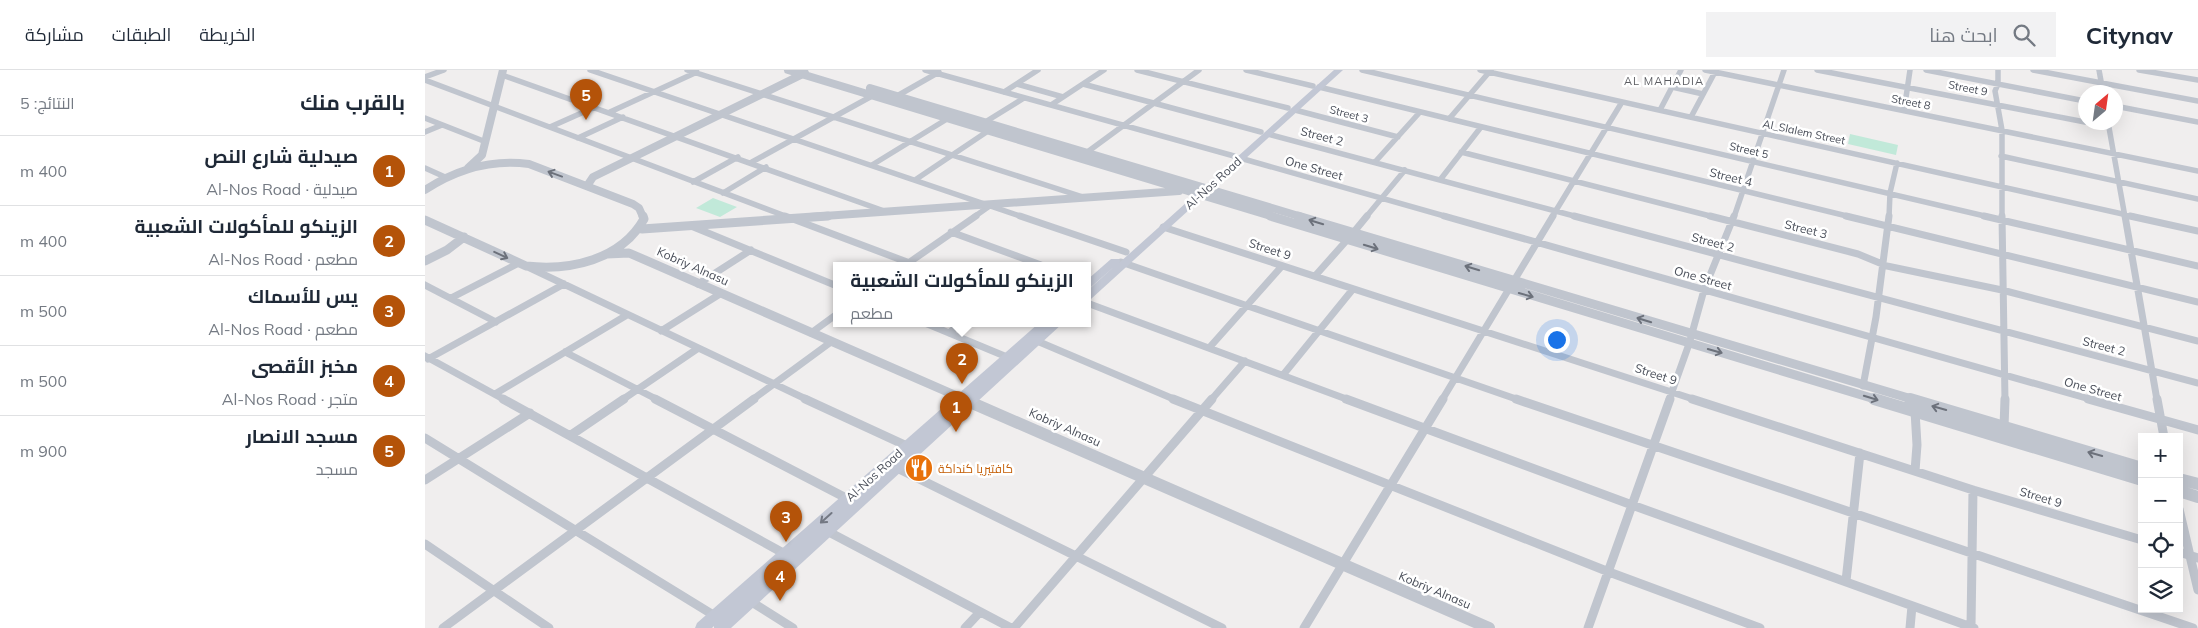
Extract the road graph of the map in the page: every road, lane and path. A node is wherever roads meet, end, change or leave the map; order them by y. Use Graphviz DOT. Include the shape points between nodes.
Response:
graph roads {
  1 [pos="444,70"];
  2 [pos="591,70"];
  3 [pos="687,70"];
  4 [pos="788,70"];
  5 [pos="925,70"];
  6 [pos="1037,70"];
  7 [pos="1104,70"];
  8 [pos="1137,70"];
  9 [pos="1199,70"];
  10 [pos="1246,70"];
  11 [pos="1331,70"];
  12 [pos="1339,70"];
  13 [pos="1362,70"];
  14 [pos="1480,70"];
  15 [pos="1681,70"];
  16 [pos="1705,70"];
  17 [pos="1784,70"];
  18 [pos="1817,70"];
  19 [pos="1910,70"];
  20 [pos="1926,70"];
  21 [pos="1998,70"];
  22 [pos="2033,70"];
  23 [pos="2099,70"];
  24 [pos="2139,70"];
  25 [pos="698,71"];
  26 [pos="808,71"];
  27 [pos="1490,71"];
  28 [pos="503,72"];
  29 [pos="940,72"];
  30 [pos="1715,72"];
  31 [pos="425,79"];
  32 [pos="2198,80"];
  33 [pos="1183,82"];
  34 [pos="2101,83"];
  35 [pos="1017,84"];
  36 [pos="1083,84"];
  37 [pos="1998,84"];
  38 [pos="1779,85"];
  39 [pos="1316,87"];
  40 [pos="1907,87"];
  41 [pos="1672,88"];
  42 [pos="654,92"];
  43 [pos="1004,92"];
  44 [pos="762,94"];
  45 [pos="1703,94"];
  46 [pos="872,96"];
  47 [pos="897,96"];
  48 [pos="1470,96"];
  49 [pos="1063,97"];
  50 [pos="1024,98"];
  51 [pos="2078,99"];
  52 [pos="2198,101"];
  53 [pos="1622,102"];
  54 [pos="1154,103"];
  55 [pos="1051,105"];
  56 [pos="1999,105"];
  57 [pos="495,107"];
  58 [pos="595,107"];
  59 [pos="2123,108"];
  60 [pos="1291,109"];
  61 [pos="1659,110"];
  62 [pos="1904,111"];
  63 [pos="610,112"];
  64 [pos="1420,112"];
  65 [pos="721,114"];
  66 [pos="623,117"];
  67 [pos="834,117"];
  68 [pos="1691,117"];
  69 [pos="425,118"];
  70 [pos="947,119"];
  71 [pos="1449,119"];
  72 [pos="2078,120"];
  73 [pos="2198,122"];
  74 [pos="441,125"];
  75 [pos="1123,126"];
  76 [pos="550,127"];
  77 [pos="983,127"];
  78 [pos="1481,127"];
  79 [pos="1607,128"];
  80 [pos="2002,130"];
  81 [pos="2110,130"];
  82 [pos="425,132"];
  83 [pos="1265,133"];
  84 [pos="1762,133"];
  85 [pos="677,136"];
  86 [pos="1398,137"];
  87 [pos="578,138"];
  88 [pos="793,139"];
  89 [pos="911,141"];
  90 [pos="486,142"];
  91 [pos="1461,152"];
  92 [pos="1086,153"];
  93 [pos="1591,154"];
  94 [pos="2114,154"];
  95 [pos="482,155"];
  96 [pos="953,155"];
  97 [pos="2001,156"];
  98 [pos="1237,157"];
  99 [pos="632,158"];
  100 [pos="739,158"];
  101 [pos="1752,161"];
  102 [pos="500,162"];
  103 [pos="752,162"];
  104 [pos="1375,162"];
  105 [pos="1897,163"];
  106 [pos="872,165"];
  107 [pos="766,167"];
  108 [pos="425,168"];
  109 [pos="468,168"];
  110 [pos="1405,170"];
  111 [pos="2198,171"];
  112 [pos="601,174"];
  113 [pos="445,177"];
  114 [pos="573,180"];
  115 [pos="915,180"];
  116 [pos="1440,180"];
  117 [pos="1574,181"];
  118 [pos="693,182"];
  119 [pos="2119,182"];
  120 [pos="587,186"];
  121 [pos="2003,187"];
  122 [pos="425,190"];
  123 [pos="1195,190"];
  124 [pos="1742,191"];
  125 [pos="723,192"];
  126 [pos="1890,193"];
  127 [pos="1087,199"];
  128 [pos="1382,199"];
  129 [pos="2198,199"];
  130 [pos="990,205"];
  131 [pos="1556,211"];
  132 [pos="887,212"];
  133 [pos="2125,214"];
  134 [pos="792,218"];
  135 [pos="2001,219"];
  136 [pos="425,220"];
  137 [pos="1733,222"];
  138 [pos="691,226"];
  139 [pos="1163,227"];
  140 [pos="1889,228"];
  141 [pos="642,229"];
  142 [pos="2198,230"];
  143 [pos="951,232"];
  144 [pos="1350,236"];
  145 [pos="464,237"];
  146 [pos="475,242"];
  147 [pos="1537,243"];
  148 [pos="628,248"];
  149 [pos="447,250"];
  150 [pos="751,250"];
  151 [pos="2131,251"];
  152 [pos="1126,252"];
  153 [pos="1719,255"];
  154 [pos="2002,255"];
  155 [pos="425,261"];
  156 [pos="905,262"];
  157 [pos="913,262"];
  158 [pos="1033,262"];
  159 [pos="1119,262"];
  160 [pos="1881,262"];
  161 [pos="522,264"];
  162 [pos="1282,266"];
  163 [pos="2198,266"];
  164 [pos="1315,276"];
  165 [pos="1091,281"];
  166 [pos="1514,281"];
  167 [pos="564,284"];
  168 [pos="699,284"];
  169 [pos="833,284"];
  170 [pos="425,285"];
  171 [pos="2137,287"];
  172 [pos="1353,289"];
  173 [pos="1508,290"];
  174 [pos="1704,290"];
  175 [pos="2002,290"];
  176 [pos="1091,293"];
  177 [pos="720,294"];
  178 [pos="1879,297"];
  179 [pos="451,298"];
  180 [pos="2198,302"];
  181 [pos="1091,304"];
  182 [pos="1245,306"];
  183 [pos="627,315"];
  184 [pos="833,317"];
  185 [pos="496,322"];
  186 [pos="935,327"];
  187 [pos="956,327"];
  188 [pos="1041,327"];
  189 [pos="1053,327"];
  190 [pos="2144,327"];
  191 [pos="1319,330"];
  192 [pos="2003,330"];
  193 [pos="661,331"];
  194 [pos="1483,331"];
  195 [pos="811,333"];
  196 [pos="949,333"];
  197 [pos="1873,338"];
  198 [pos="1690,339"];
  199 [pos="1037,341"];
  200 [pos="2198,341"];
  201 [pos="831,342"];
  202 [pos="1209,348"];
  203 [pos="697,349"];
  204 [pos="565,352"];
  205 [pos="1007,357"];
  206 [pos="426,358"];
  207 [pos="1245,361"];
  208 [pos="2152,371"];
  209 [pos="1283,376"];
  210 [pos="2005,376"];
  211 [pos="1454,378"];
  212 [pos="2198,383"];
  213 [pos="774,384"];
  214 [pos="1863,386"];
  215 [pos="637,390"];
  216 [pos="1671,392"];
  217 [pos="495,394"];
  218 [pos="966,400"];
  219 [pos="1202,411"];
  220 [pos="1915,411"];
  221 [pos="530,413"];
  222 [pos="2161,419"];
  223 [pos="2004,427"];
  224 [pos="1424,428"];
  225 [pos="714,429"];
  226 [pos="2198,430"];
  227 [pos="2163,433"];
  228 [pos="571,435"];
  229 [pos="425,438"];
  230 [pos="1654,445"];
  231 [pos="907,446"];
  232 [pos="1860,453"];
  233 [pos="459,458"];
  234 [pos="2138,467"];
  235 [pos="897,468"];
  236 [pos="1915,471"];
  237 [pos="1145,477"];
  238 [pos="647,478"];
  239 [pos="2138,479"];
  240 [pos="425,480"];
  241 [pos="2183,480"];
  242 [pos="2198,484"];
  243 [pos="1389,485"];
  244 [pos="1973,490"];
  245 [pos="2183,492"];
  246 [pos="2198,497"];
  247 [pos="847,499"];
  248 [pos="1632,505"];
  249 [pos="1854,512"];
  250 [pos="2183,522"];
  251 [pos="575,530"];
  252 [pos="827,531"];
  253 [pos="2138,539"];
  254 [pos="425,544"];
  255 [pos="1971,553"];
  256 [pos="785,554"];
  257 [pos="2194,556"];
  258 [pos="1076,557"];
  259 [pos="1342,565"];
  260 [pos="1609,572"];
  261 [pos="1846,581"];
  262 [pos="495,590"];
  263 [pos="2198,590"];
  264 [pos="750,601"];
  265 [pos="1912,606"];
  266 [pos="980,612"];
  267 [pos="718,622"];
  268 [pos="1743,625"];
  269 [pos="443,628"];
  270 [pos="549,628"];
  271 [pos="702,628"];
  272 [pos="793,628"];
  273 [pos="965,628"];
  274 [pos="1013,628"];
  275 [pos="1222,628"];
  276 [pos="1303,628"];
  277 [pos="1489,628"];
  278 [pos="1589,628"];
  279 [pos="1760,628"];
  280 [pos="1911,628"];
  281 [pos="1973,628"];
  282 [pos="2193,628"];
  1 -- 31 [label="street"];
  2 -- 42 [label="street"];
  3 -- 25 [label="street"];
  4 -- 26 [label="street"];
  5 -- 29 [label="street, One Street"];
  6 -- 35 [label="street"];
  7 -- 36 [label="street"];
  8 -- 33 [label="street, Street 3"];
  9 -- 33 [label="street"];
  10 -- 39 [label="street, Street 4"];
  11 -- 39 [label="main road, Al-Nos Road"];
  12 -- 39 [label="main road, Al-Nos Road"];
  13 -- 48 [label="street, Street 5"];
  14 -- 27 [label="street, Al_Slalem Street"];
  15 -- 41 [label="street"];
  16 -- 30 [label="street, Street 8"];
  17 -- 38 [label="street"];
  18 -- 40 [label="street, Street 9"];
  19 -- 40 [label="street"];
  20 -- 37 [label="street"];
  21 -- 37 [label="street"];
  22 -- 34 [label="street"];
  23 -- 34 [label="street"];
  24 -- 32 [label="street"];
  25 -- 42 [label="street"];
  25 -- 44 [label="street"];
  26 -- 44 [label="street"];
  26 -- 46 [label="street"];
  26 -- 47 [label="street"];
  27 -- 48 [label="street"];
  27 -- 53 [label="street, Al_Slalem Street"];
  28 -- 57 [label="street"];
  28 -- 58 [label="street"];
  29 -- 43 [label="street, One Street"];
  29 -- 47 [label="street"];
  30 -- 38 [label="street, Street 8"];
  30 -- 45 [label="street"];
  31 -- 57 [label="street"];
  33 -- 54 [label="street"];
  33 -- 60 [label="street, Street 3"];
  34 -- 52 [label="street"];
  35 -- 43 [label="street"];
  35 -- 49 [label="street"];
  36 -- 49 [label="street"];
  36 -- 54 [label="street, Street 2"];
  37 -- 51 [label="street"];
  37 -- 56 [label="street" via="1995,91"];
  38 -- 62 [label="street, Street 8"];
  38 -- 84 [label="street"];
  39 -- 60 [label="main road, Al-Nos Road"];
  39 -- 64 [label="street, Street 4"];
  40 -- 56 [label="street, Street 9"];
  40 -- 62 [label="street"];
  41 -- 45 [label="street"];
  41 -- 61 [label="street"];
  42 -- 63 [label="street"];
  42 -- 65 [label="street"];
  43 -- 50 [label="street, One Street"];
  44 -- 65 [label="street"];
  44 -- 67 [label="street"];
  45 -- 68 [label="street"];
  46 -- 67 [label="street"];
  46 -- 70 [label="street"];
  47 -- 77 [label="street"];
  48 -- 71 [label="street"];
  48 -- 79 [label="street, Street 5"];
  49 -- 55 [label="street"];
  50 -- 55 [label="street, One Street"];
  50 -- 77 [label="street"];
  53 -- 61 [label="street, Al_Slalem Street"];
  53 -- 79 [label="street"];
  54 -- 75 [label="street"];
  54 -- 83 [label="street, Street 2"];
  55 -- 75 [label="street, One Street"];
  56 -- 72 [label="street, Street 9"];
  56 -- 80 [label="street"];
  57 -- 76 [label="street"];
  57 -- 90 [label="street"];
  58 -- 63 [label="street"];
  58 -- 76 [label="street"];
  59 -- 73 [label="street"];
  60 -- 83 [label="main road, Al-Nos Road"];
  60 -- 86 [label="street, Street 3"];
  61 -- 68 [label="street, Al_Slalem Street"];
  62 -- 80 [label="street, Street 8"];
  63 -- 66 [label="street"];
  64 -- 71 [label="street, Street 4"];
  64 -- 86 [label="street"];
  65 -- 85 [label="street"];
  65 -- 88 [label="street"];
  66 -- 85 [label="street"];
  66 -- 87 [label="street"];
  67 -- 88 [label="street"];
  67 -- 89 [label="street"];
  68 -- 84 [label="street, Al_Slalem Street"];
  69 -- 74 [label="street"];
  70 -- 77 [label="street"];
  70 -- 89 [label="street"];
  71 -- 78 [label="street, Street 4"];
  74 -- 82 [label="street"];
  74 -- 90 [label="street"];
  75 -- 92 [label="street"];
  75 -- 98 [label="street, One Street"];
  76 -- 87 [label="street"];
  77 -- 92 [label="street"];
  77 -- 96 [label="street"];
  77 -- 123 [label="street"];
  78 -- 91 [label="street"];
  78 -- 93 [label="street, Street 4"];
  79 -- 93 [label="street"];
  79 -- 101 [label="street, Street 5"];
  80 -- 94 [label="street, Street 8"];
  80 -- 97 [label="street"];
  81 -- 94 [label="street"];
  83 -- 98 [label="main road, Al-Nos Road"];
  83 -- 104 [label="street, Street 2"];
  84 -- 101 [label="street"];
  84 -- 105 [label="street, Al_Slalem Street"];
  85 -- 99 [label="street"];
  85 -- 100 [label="street"];
  86 -- 104 [label="street"];
  87 -- 99 [label="street"];
  88 -- 103 [label="street"];
  88 -- 106 [label="street"];
  89 -- 96 [label="street"];
  89 -- 106 [label="street"];
  90 -- 95 [label="street"];
  91 -- 116 [label="street"];
  91 -- 117 [label="street, Street 3"];
  92 -- 123 [label="street"];
  93 -- 117 [label="street"];
  93 -- 124 [label="street, Street 4"];
  94 -- 111 [label="street, Street 8"];
  94 -- 119 [label="street"];
  95 -- 102 [label="street"];
  95 -- 109 [label="street"];
  96 -- 115 [label="street"];
  96 -- 127 [label="street"];
  97 -- 119 [label="street"];
  97 -- 121 [label="street"];
  98 -- 123 [label="main road, Al-Nos Road"];
  98 -- 128 [label="street, One Street"];
  99 -- 112 [label="street"];
  99 -- 118 [label="street"];
  100 -- 103 [label="street"];
  100 -- 118 [label="street"];
  101 -- 124 [label="street"];
  101 -- 126 [label="street, Street 5"];
  102 -- 109 [label="street"];
  114 -- 102 [label="street, one-way" via="529,164"];
  103 -- 107 [label="street"];
  104 -- 110 [label="street, Street 2"];
  105 -- 121 [label="street, Al_Slalem Street"];
  105 -- 126 [label="street"];
  106 -- 115 [label="street"];
  107 -- 125 [label="street"];
  107 -- 132 [label="street"];
  108 -- 113 [label="street"];
  109 -- 113 [label="street"];
  110 -- 116 [label="street, Street 2"];
  110 -- 128 [label="street"];
  112 -- 114 [label="street"];
  112 -- 120 [label="street"];
  113 -- 122 [label="street"];
  114 -- 120 [label="street"];
  115 -- 130 [label="street"];
  116 -- 131 [label="street, Street 2"];
  117 -- 131 [label="street"];
  117 -- 137 [label="street, Street 3"];
  118 -- 125 [label="street"];
  119 -- 129 [label="street"];
  119 -- 133 [label="street"];
  120 -- 141 [label="street" via="639,208 644,220"];
  121 -- 133 [label="street, Al_Slalem Street"];
  121 -- 135 [label="street"];
  123 -- 127 [label="street"];
  123 -- 139 [label="main road, Al-Nos Road"];
  123 -- 144 [label="street"];
  123 -- 152 [label="main road, Al-Nos Road"];
  124 -- 137 [label="street"];
  124 -- 140 [label="street, Street 4"];
  125 -- 134 [label="street"];
  126 -- 135 [label="street, Street 5"];
  126 -- 140 [label="street"];
  127 -- 130 [label="street"];
  128 -- 144 [label="street"];
  128 -- 147 [label="street, One Street"];
  130 -- 132 [label="street"];
  130 -- 143 [label="street"];
  130 -- 152 [label="street"];
  131 -- 147 [label="street"];
  131 -- 153 [label="street, Street 2"];
  132 -- 134 [label="street"];
  133 -- 142 [label="street, Al_Slalem Street"];
  133 -- 151 [label="street"];
  134 -- 138 [label="street"];
  134 -- 156 [label="street"];
  135 -- 151 [label="street, Street 5"];
  135 -- 154 [label="street"];
  136 -- 145 [label="street"];
  137 -- 153 [label="street"];
  137 -- 160 [label="street, Street 3"];
  138 -- 141 [label="street"];
  138 -- 150 [label="street"];
  139 -- 159 [label="main road, Al-Nos Road"];
  139 -- 162 [label="street, Street 9"];
  140 -- 154 [label="street, Street 4"];
  140 -- 160 [label="street"];
  141 -- 148 [label="street"];
  143 -- 157 [label="street"];
  143 -- 158 [label="street"];
  144 -- 164 [label="street"];
  166 -- 144 [label="street, one-way"];
  144 -- 173 [label="street, one-way"];
  145 -- 146 [label="street"];
  145 -- 149 [label="street"];
  146 -- 149 [label="street"];
  146 -- 161 [label="street, one-way"];
  147 -- 166 [label="street"];
  147 -- 174 [label="street, One Street"];
  148 -- 161 [label="street" via="557,268 543,269"];
  148 -- 168 [label="street, Kobriy Alnasu"];
  149 -- 155 [label="street"];
  150 -- 168 [label="street"];
  150 -- 169 [label="street"];
  151 -- 163 [label="street, Street 5"];
  151 -- 171 [label="street"];
  152 -- 159 [label="main road, Al-Nos Road"];
  153 -- 174 [label="street"];
  153 -- 178 [label="street, Street 2"];
  154 -- 171 [label="street, Street 4"];
  154 -- 175 [label="street"];
  159 -- 165 [label="main road, Al-Nos Road"];
  159 -- 176 [label="main road, Al-Nos Road"];
  159 -- 182 [label="street"];
  160 -- 175 [label="street, Street 3" via="1887,266"];
  160 -- 178 [label="street"];
  161 -- 167 [label="street"];
  161 -- 179 [label="street"];
  162 -- 164 [label="street, Street 9"];
  162 -- 182 [label="street"];
  164 -- 172 [label="street, Street 9"];
  166 -- 173 [label="street"];
  198 -- 166 [label="street, one-way"];
  167 -- 183 [label="street"];
  167 -- 185 [label="street"];
  168 -- 177 [label="street, Kobriy Alnasu"];
  170 -- 179 [label="street"];
  171 -- 180 [label="street, Street 4"];
  171 -- 190 [label="street"];
  172 -- 191 [label="street"];
  172 -- 194 [label="street, Street 9"];
  173 -- 194 [label="street"];
  173 -- 198 [label="street, one-way"];
  174 -- 197 [label="street, One Street"];
  174 -- 198 [label="street"];
  175 -- 190 [label="street, Street 3"];
  175 -- 192 [label="street"];
  177 -- 193 [label="street"];
  177 -- 195 [label="street, Kobriy Alnasu"];
  178 -- 192 [label="street, Street 2"];
  178 -- 197 [label="street"];
  179 -- 185 [label="street"];
  181 -- 202 [label="street"];
  182 -- 191 [label="street"];
  182 -- 202 [label="street"];
  183 -- 193 [label="street"];
  183 -- 204 [label="street"];
  184 -- 195 [label="street"];
  185 -- 206 [label="street"];
  186 -- 196 [label="street"];
  187 -- 196 [label="street"];
  188 -- 205 [label="main road, Al-Nos Road"];
  189 -- 199 [label="main road, Al-Nos Road"];
  190 -- 200 [label="street, Street 3"];
  190 -- 208 [label="street"];
  191 -- 209 [label="street"];
  191 -- 211 [label="street"];
  192 -- 208 [label="street, Street 2"];
  192 -- 210 [label="street"];
  193 -- 203 [label="street"];
  194 -- 211 [label="street"];
  194 -- 216 [label="street, Street 9"];
  195 -- 201 [label="street, Kobriy Alnasu"];
  196 -- 205 [label="street"];
  197 -- 210 [label="street, One Street"];
  197 -- 214 [label="street"];
  198 -- 214 [label="street"];
  198 -- 216 [label="street"];
  198 -- 220 [label="street, one-way"];
  199 -- 218 [label="main road, Al-Nos Road"];
  199 -- 219 [label="street"];
  201 -- 213 [label="street"];
  201 -- 218 [label="street, Kobriy Alnasu"];
  202 -- 207 [label="street"];
  203 -- 213 [label="street"];
  203 -- 215 [label="street"];
  204 -- 215 [label="street"];
  204 -- 217 [label="street"];
  205 -- 218 [label="main road, Al-Nos Road"];
  206 -- 217 [label="street"];
  207 -- 209 [label="street"];
  207 -- 219 [label="street"];
  208 -- 212 [label="street, Street 2"];
  208 -- 222 [label="street"];
  209 -- 224 [label="street"];
  210 -- 222 [label="street, One Street"];
  210 -- 223 [label="street"];
  211 -- 224 [label="street"];
  211 -- 230 [label="street"];
  213 -- 225 [label="street"];
  213 -- 231 [label="street"];
  223 -- 214 [label="street, one-way"];
  215 -- 225 [label="street"];
  215 -- 228 [label="street"];
  216 -- 230 [label="street"];
  216 -- 232 [label="street, Street 9"];
  217 -- 221 [label="street"];
  218 -- 231 [label="main road, Al-Nos Road"];
  218 -- 235 [label="main road, Al-Nos Road"];
  218 -- 237 [label="street, Kobriy Alnasu"];
  219 -- 237 [label="street"];
  219 -- 243 [label="street"];
  220 -- 236 [label="street"];
  220 -- 239 [label="street"];
  221 -- 228 [label="street"];
  221 -- 233 [label="street"];
  222 -- 226 [label="street, One Street"];
  222 -- 227 [label="street"];
  234 -- 223 [label="street, one-way"];
  224 -- 243 [label="street"];
  224 -- 248 [label="street"];
  225 -- 238 [label="street"];
  225 -- 247 [label="street"];
  228 -- 238 [label="street"];
  229 -- 233 [label="street"];
  230 -- 248 [label="street"];
  230 -- 249 [label="street"];
  231 -- 247 [label="main road, Al-Nos Road"];
  232 -- 236 [label="street, Street 9"];
  232 -- 249 [label="street"];
  233 -- 240 [label="street"];
  233 -- 251 [label="street"];
  235 -- 252 [label="main road, Al-Nos Road"];
  235 -- 258 [label="street"];
  236 -- 244 [label="street, Street 9"];
  237 -- 258 [label="street"];
  237 -- 259 [label="street, Kobriy Alnasu"];
  238 -- 251 [label="street"];
  238 -- 256 [label="street"];
  241 -- 242 [label="street"];
  243 -- 259 [label="street"];
  243 -- 260 [label="street"];
  244 -- 253 [label="street, Street 9"];
  244 -- 255 [label="street"];
  245 -- 246 [label="street"];
  247 -- 256 [label="main road, Al-Nos Road, one-way"];
  248 -- 260 [label="street"];
  248 -- 261 [label="street"];
  249 -- 255 [label="street"];
  249 -- 261 [label="street"];
  250 -- 257 [label="street"];
  251 -- 262 [label="street"];
  251 -- 267 [label="street"];
  252 -- 264 [label="main road, Al-Nos Road"];
  252 -- 266 [label="street"];
  254 -- 262 [label="street"];
  255 -- 281 [label="street"];
  255 -- 282 [label="street"];
  256 -- 267 [label="main road, Al-Nos Road"];
  257 -- 263 [label="street"];
  258 -- 274 [label="street"];
  258 -- 275 [label="street"];
  259 -- 276 [label="street"];
  259 -- 277 [label="street, Kobriy Alnasu"];
  260 -- 268 [label="street"];
  260 -- 278 [label="street"];
  261 -- 265 [label="street"];
  262 -- 269 [label="street"];
  262 -- 270 [label="street"];
  264 -- 267 [label="main road, Al-Nos Road"];
  264 -- 272 [label="street"];
  265 -- 280 [label="street"];
  265 -- 281 [label="street"];
  266 -- 273 [label="street"];
  266 -- 274 [label="street"];
  267 -- 271 [label="main road, Al-Nos Road"];
  268 -- 279 [label="street"];
}
